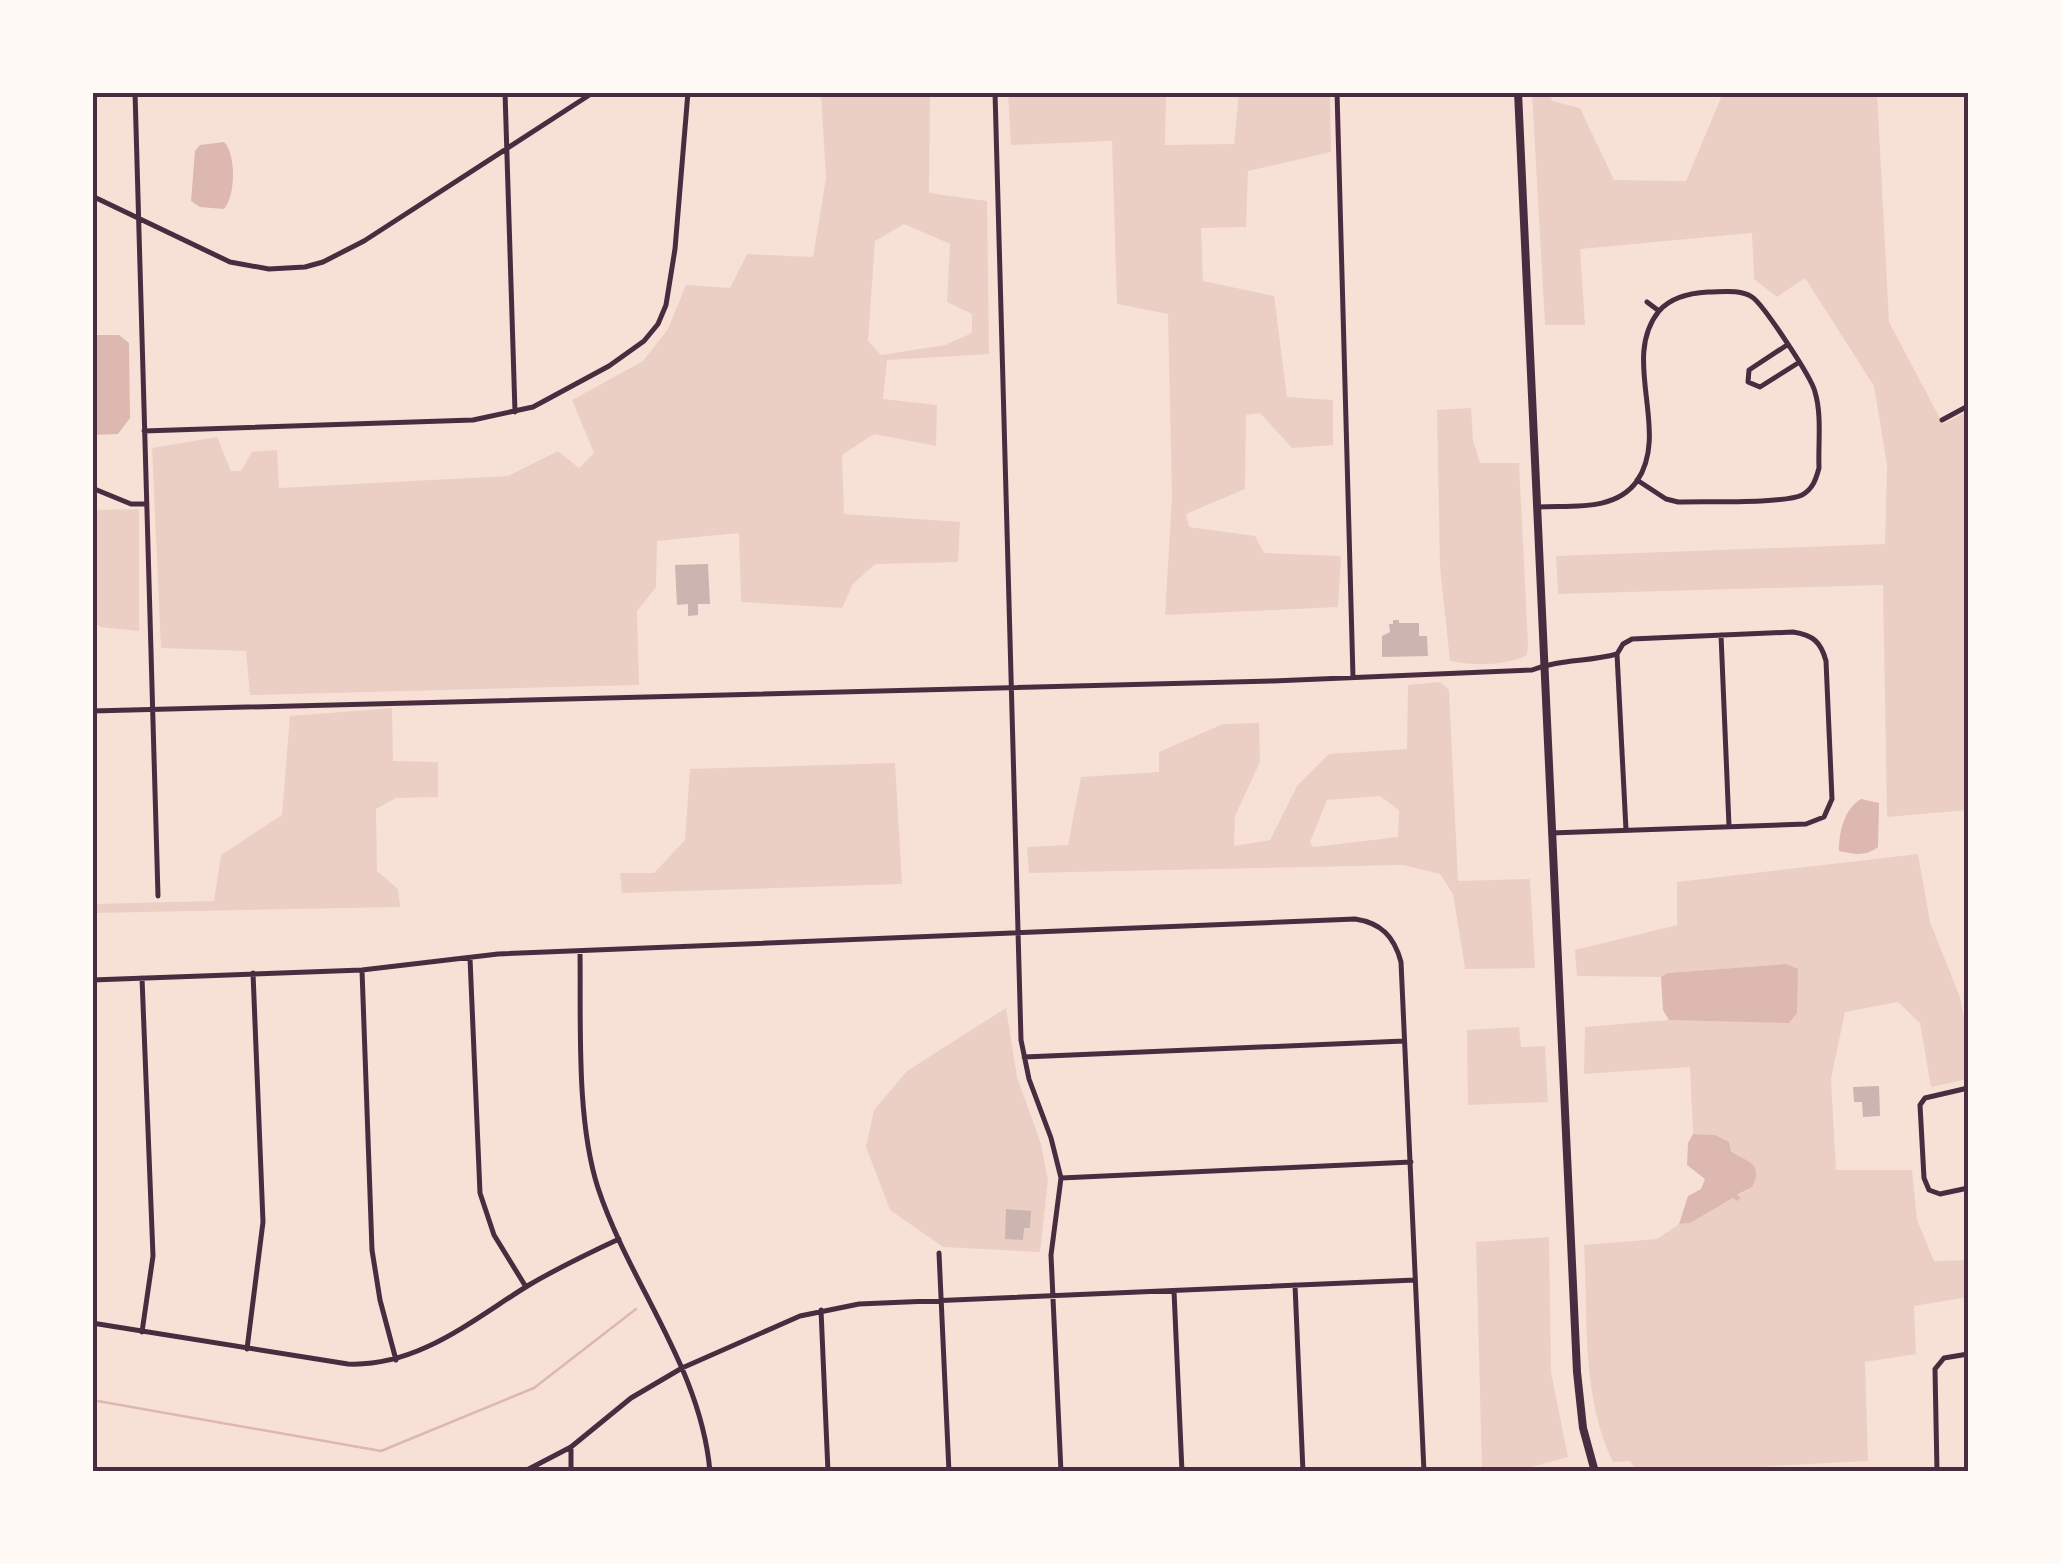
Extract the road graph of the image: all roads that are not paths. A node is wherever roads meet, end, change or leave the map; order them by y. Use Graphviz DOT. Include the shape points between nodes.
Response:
graph roads {
  1 [pos="135,92"];
  2 [pos="505,92"];
  3 [pos="594,92"];
  4 [pos="688,92"];
  5 [pos="995,92"];
  6 [pos="1336,92"];
  7 [pos="1518,92"];
  8 [pos="507,148"];
  9 [pos="92,196"];
  10 [pos="138,217"];
  11 [pos="1647,302"];
  12 [pos="1659,311"];
  13 [pos="1787,346"];
  14 [pos="1798,363"];
  15 [pos="1968,406"];
  16 [pos="515,412"];
  17 [pos="1942,420"];
  18 [pos="144,431"];
  19 [pos="1637,480"];
  20 [pos="92,488"];
  21 [pos="146,504"];
  22 [pos="1537,507"];
  23 [pos="1720,635"];
  24 [pos="1617,654"];
  25 [pos="1544,666"];
  26 [pos="1353,677"];
  27 [pos="1011,685"];
  28 [pos="152,710"];
  29 [pos="92,712"];
  30 [pos="1729,826"];
  31 [pos="1626,830"];
  32 [pos="1552,834"];
  33 [pos="158,896"];
  34 [pos="1018,932"];
  35 [pos="580,951"];
  36 [pos="470,958"];
  37 [pos="362,970"];
  38 [pos="253,973"];
  39 [pos="142,978"];
  40 [pos="92,980"];
  41 [pos="1404,1042"];
  42 [pos="1024,1057"];
  43 [pos="1968,1088"];
  44 [pos="1410,1162"];
  45 [pos="1060,1178"];
  46 [pos="1968,1188"];
  47 [pos="619,1239"];
  48 [pos="939,1253"];
  49 [pos="1416,1280"];
  50 [pos="1295,1285"];
  51 [pos="526,1287"];
  52 [pos="1174,1291"];
  53 [pos="1052,1296"];
  54 [pos="940,1301"];
  55 [pos="820,1310"];
  56 [pos="92,1323"];
  57 [pos="142,1332"];
  58 [pos="247,1348"];
  59 [pos="1968,1354"];
  60 [pos="396,1360"];
  61 [pos="682,1368"];
  62 [pos="571,1448"];
  63 [pos="522,1472"];
  64 [pos="570,1472"];
  65 [pos="710,1472"];
  66 [pos="828,1472"];
  67 [pos="949,1472"];
  68 [pos="1061,1472"];
  69 [pos="1182,1472"];
  70 [pos="1303,1472"];
  71 [pos="1424,1472"];
  72 [pos="1596,1472"];
  73 [pos="1937,1472"];
  1 -- 10 [label="street"];
  2 -- 8 [label="street"];
  3 -- 8 [label="street"];
  4 -- 16 [label="street" via="675,250 658,324 609,366"];
  5 -- 27 [label="street"];
  6 -- 26 [label="street"];
  7 -- 22 [label="main road"];
  8 -- 10 [label="street" via="364,240 305,267 230,262"];
  8 -- 16 [label="street"];
  9 -- 10 [label="street"];
  10 -- 18 [label="street"];
  11 -- 12 [label="street"];
  12 -- 13 [label="street" via="1685,296 1748,294"];
  12 -- 19 [label="street" via="1644,352 1648,447"];
  13 -- 14 [label="street"];
  13 -- 14 [label="street" via="1749,370 1748,382 1760,387"];
  14 -- 19 [label="street" via="1816,398 1819,468 1810,488 1793,498 1678,502"];
  15 -- 17 [label="street"];
  16 -- 18 [label="street" via="473,420"];
  18 -- 21 [label="street"];
  19 -- 22 [label="street" via="1610,501"];
  20 -- 21 [label="street"];
  21 -- 28 [label="street"];
  22 -- 25 [label="main road"];
  23 -- 24 [label="street" via="1632,640"];
  23 -- 30 [label="street"];
  23 -- 30 [label="street" via="1793,632 1816,640 1827,681 1832,799 1824,817 1806,824"];
  24 -- 25 [label="street"];
  24 -- 31 [label="street"];
  25 -- 26 [label="street"];
  25 -- 32 [label="main road"];
  26 -- 27 [label="street"];
  27 -- 28 [label="street"];
  27 -- 34 [label="street"];
  28 -- 29 [label="street"];
  28 -- 33 [label="street"];
  30 -- 31 [label="street"];
  31 -- 32 [label="street"];
  32 -- 72 [label="main road" via="1578,1395"];
  34 -- 35 [label="street"];
  34 -- 41 [label="street" via="1368,921 1388,933 1398,950"];
  34 -- 42 [label="street"];
  35 -- 36 [label="street"];
  35 -- 47 [label="street" via="587,1136"];
  36 -- 37 [label="street"];
  36 -- 51 [label="street" via="480,1193 494,1235"];
  37 -- 38 [label="street"];
  37 -- 60 [label="street" via="372,1250"];
  38 -- 39 [label="street"];
  38 -- 58 [label="street" via="263,1222"];
  39 -- 40 [label="street"];
  39 -- 57 [label="street" via="153,1256"];
  41 -- 42 [label="street"];
  41 -- 44 [label="street"];
  42 -- 45 [label="street"];
  43 -- 46 [label="street" via="1920,1105 1929,1190"];
  44 -- 45 [label="street"];
  44 -- 49 [label="street"];
  45 -- 53 [label="street"];
  47 -- 51 [label="street"];
  47 -- 61 [label="street"];
  48 -- 54 [label="street"];
  49 -- 50 [label="street"];
  49 -- 71 [label="street"];
  50 -- 52 [label="street"];
  50 -- 70 [label="street"];
  51 -- 60 [label="street"];
  52 -- 53 [label="street"];
  52 -- 69 [label="street"];
  53 -- 54 [label="street"];
  53 -- 68 [label="street"];
  54 -- 55 [label="street"];
  54 -- 67 [label="street"];
  55 -- 61 [label="street"];
  55 -- 66 [label="street"];
  56 -- 57 [label="street"];
  57 -- 58 [label="street"];
  58 -- 60 [label="street" via="348,1364"];
  59 -- 73 [label="street" via="1938,1362 1933,1377"];
  61 -- 62 [label="street" via="631,1398"];
  61 -- 65 [label="street" via="703,1425"];
  62 -- 63 [label="street"];
  62 -- 64 [label="street"];
}
